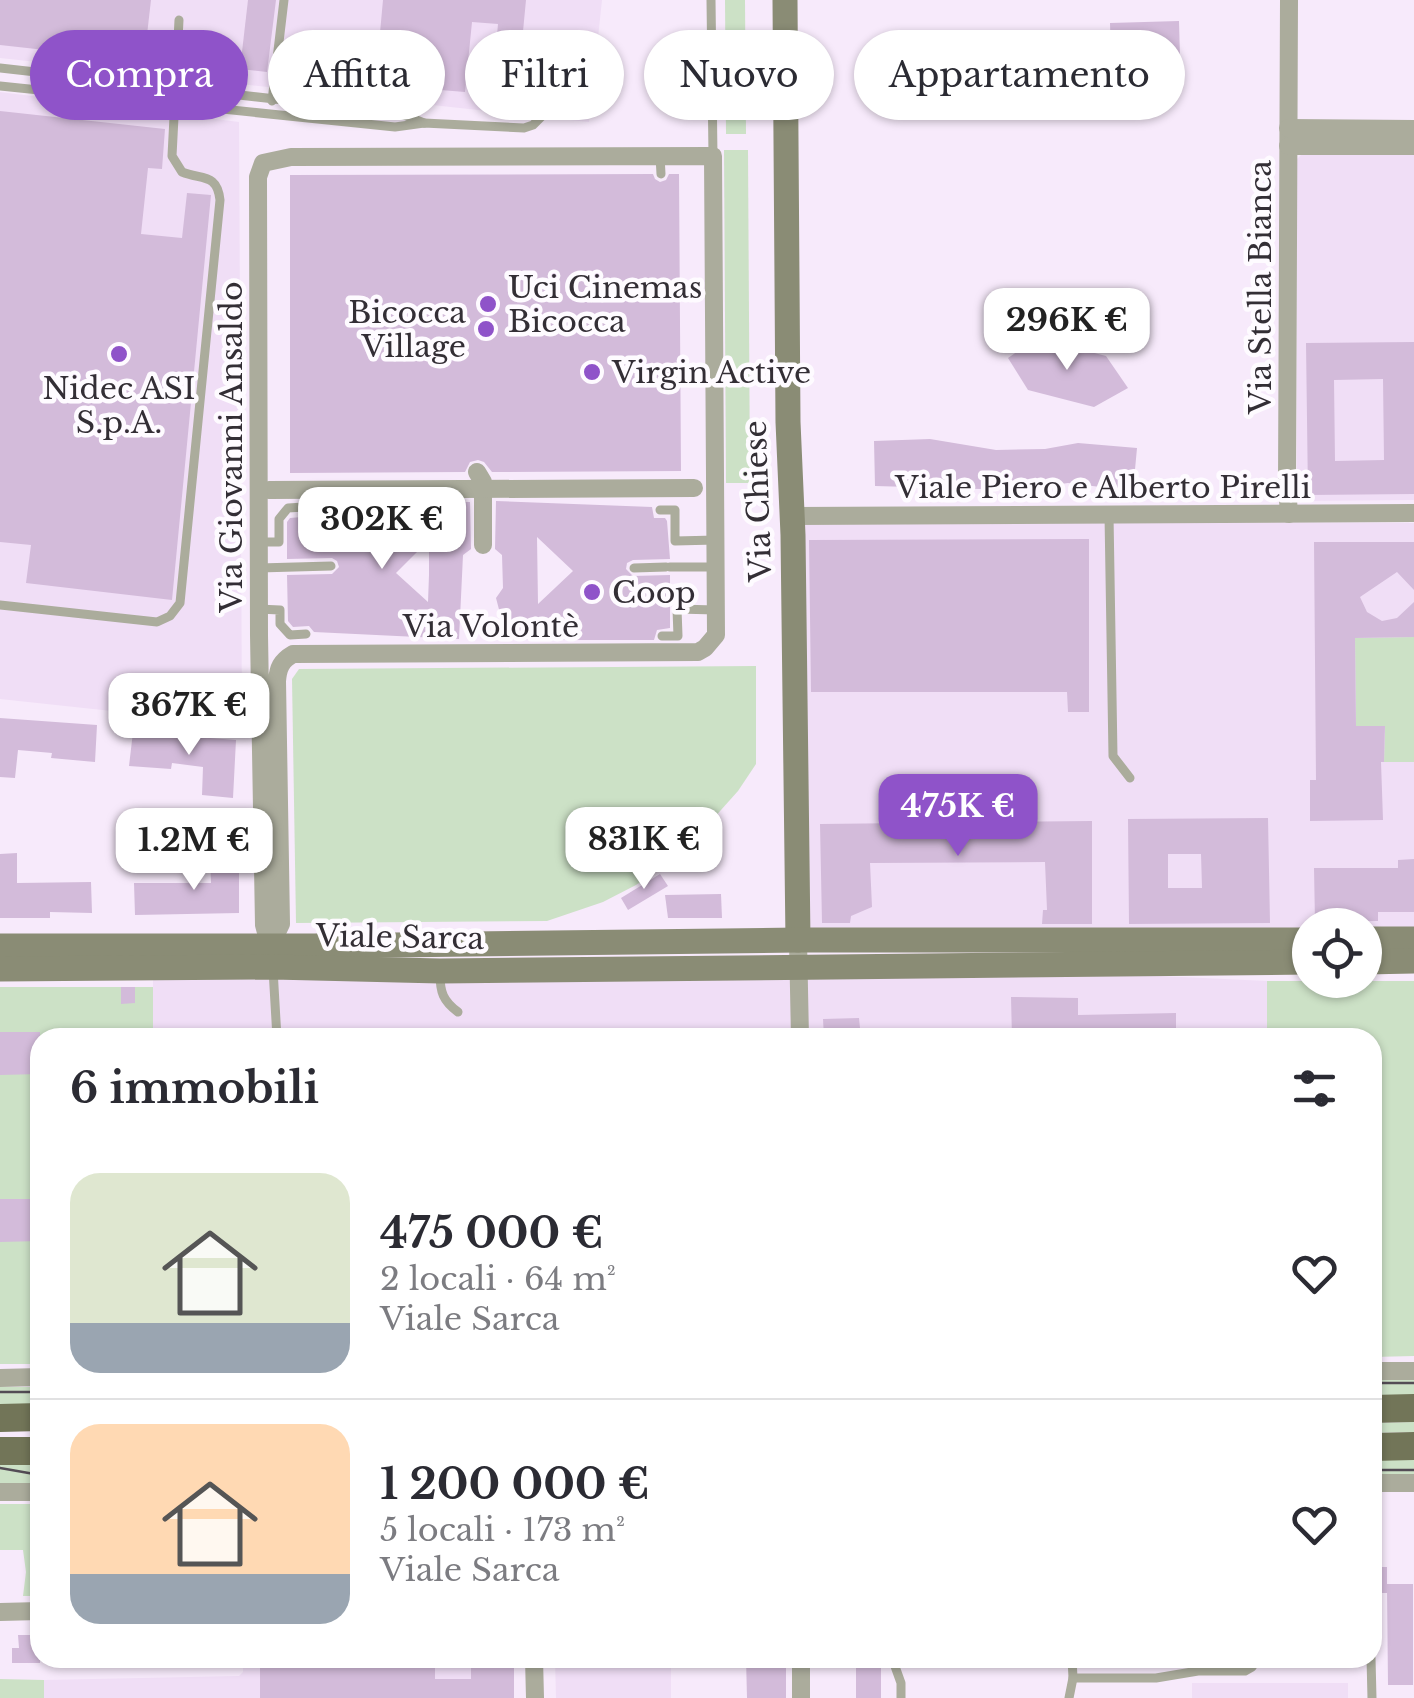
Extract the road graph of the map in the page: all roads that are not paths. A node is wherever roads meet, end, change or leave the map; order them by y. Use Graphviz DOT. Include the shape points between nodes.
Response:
graph roads {
  1 [pos="284,0"];
  2 [pos="711,0"];
  3 [pos="785,0"];
  4 [pos="1289,0"];
  5 [pos="179,20"];
  6 [pos="178,30"];
  7 [pos="280,30"];
  8 [pos="711,30"];
  9 [pos="0,68"];
  10 [pos="30,71"];
  11 [pos="0,86"];
  12 [pos="30,89"];
  13 [pos="173,120"];
  14 [pos="327,120"];
  15 [pos="417,120"];
  16 [pos="538,120"];
  17 [pos="713,120"];
  18 [pos="424,123"];
  19 [pos="1414,128"];
  20 [pos="1288,137"];
  21 [pos="1414,146"];
  22 [pos="713,156"];
  23 [pos="483,479"];
  24 [pos="694,488"];
  25 [pos="269,490"];
  26 [pos="304,507"];
  27 [pos="660,510"];
  28 [pos="1414,513"];
  29 [pos="1110,514"];
  30 [pos="1289,514"];
  31 [pos="793,516"];
  32 [pos="716,540"];
  33 [pos="259,542"];
  34 [pos="483,545"];
  35 [pos="331,566"];
  36 [pos="716,567"];
  37 [pos="259,568"];
  38 [pos="634,568"];
  39 [pos="0,605"];
  40 [pos="258,609"];
  41 [pos="716,610"];
  42 [pos="306,634"];
  43 [pos="258,635"];
  44 [pos="716,635"];
  45 [pos="662,636"];
  46 [pos="293,654"];
  47 [pos="1130,778"];
  48 [pos="1382,939"];
  49 [pos="1414,939"];
  50 [pos="798,940"];
  51 [pos="0,946"];
  52 [pos="1292,951"];
  53 [pos="1292,951"];
  54 [pos="272,956"];
  55 [pos="1414,961"];
  56 [pos="1382,962"];
  57 [pos="799,968"];
  58 [pos="0,969"];
  59 [pos="440,971"];
  60 [pos="458,1012"];
  61 [pos="277,1028"];
  62 [pos="800,1028"];
  63 [pos="1414,1370"];
  64 [pos="1382,1371"];
  65 [pos="0,1378"];
  66 [pos="30,1378"];
  67 [pos="1382,1408"];
  68 [pos="1414,1408"];
  69 [pos="30,1417"];
  70 [pos="0,1418"];
  71 [pos="1382,1446"];
  72 [pos="1414,1446"];
  73 [pos="0,1451"];
  74 [pos="30,1451"];
  75 [pos="1382,1483"];
  76 [pos="1414,1483"];
  77 [pos="0,1492"];
  78 [pos="30,1492"];
  79 [pos="30,1611"];
  80 [pos="0,1612"];
  81 [pos="534,1668"];
  82 [pos="801,1668"];
  83 [pos="896,1668"];
  84 [pos="1072,1668"];
  85 [pos="1250,1668"];
  86 [pos="1372,1668"];
  87 [pos="1073,1678"];
  88 [pos="535,1698"];
  89 [pos="802,1698"];
  90 [pos="902,1698"];
  91 [pos="1070,1698"];
  92 [pos="1372,1698"];
  1 -- 7 [label="lane"];
  2 -- 8 [label="lane, Via Chiese"];
  3 -- 31 [label="street, Via Chiese"];
  4 -- 20 [label="street, Via Stella Bianca"];
  5 -- 6 [label="lane"];
  9 -- 10 [label="lane"];
  11 -- 12 [label="lane"];
  13 -- 39 [label="lane" via="174,162 186,174 212,180 220,200 180,603 157,622"];
  14 -- 18 [label="lane"];
  15 -- 18 [label="lane"];
  16 -- 18 [label="lane" via="524,128"];
  17 -- 22 [label="lane, Via Chiese"];
  19 -- 20 [label="street"];
  20 -- 21 [label="street"];
  20 -- 30 [label="street, Via Stella Bianca"];
  22 -- 32 [label="street, Via Chiese"];
  22 -- 33 [label="street, Via Giovanni Ansaldo" via="661,165 301,166 283,158 263,163"];
  23 -- 24 [label="street"];
  23 -- 25 [label="street"];
  23 -- 34 [label="street"];
  26 -- 33 [label="lane" via="288,508 279,520 279,542"];
  27 -- 32 [label="lane" via="675,510 675,541"];
  28 -- 30 [label="street, Viale Piero e Alberto Pirelli"];
  29 -- 30 [label="street, Viale Piero e Alberto Pirelli"];
  29 -- 31 [label="street, Viale Piero e Alberto Pirelli"];
  29 -- 47 [label="lane" via="1113,756"];
  31 -- 50 [label="street, Via Chiese"];
  32 -- 36 [label="street, Via Chiese"];
  33 -- 37 [label="street, Via Giovanni Ansaldo"];
  35 -- 37 [label="lane"];
  36 -- 38 [label="lane"];
  36 -- 41 [label="street, Via Chiese"];
  37 -- 40 [label="street, Via Giovanni Ansaldo"];
  40 -- 42 [label="lane" via="280,610 280,624 290,634"];
  40 -- 43 [label="street, Via Giovanni Ansaldo"];
  41 -- 44 [label="street, Via Chiese"];
  41 -- 45 [label="lane" via="676,609 678,636"];
  43 -- 46 [label="street" via="272,650"];
  43 -- 54 [label="street, Via Giovanni Ansaldo" via="264,925"];
  44 -- 46 [label="street, Via Volontè" via="698,652"];
  46 -- 54 [label="street" via="276,681 281,924"];
  48 -- 49 [label="street"];
  50 -- 52 [label="street, Viale Sarca"];
  50 -- 54 [label="street, Viale Sarca"];
  50 -- 57 [label="street"];
  51 -- 54 [label="street, Viale Sarca"];
  53 -- 57 [label="street, Viale Sarca"];
  54 -- 58 [label="street, Viale Sarca"];
  54 -- 59 [label="street, Viale Sarca"];
  54 -- 61 [label="lane"];
  55 -- 56 [label="street"];
  57 -- 59 [label="street, Viale Sarca"];
  57 -- 62 [label="street"];
  59 -- 60 [label="lane" via="446,1003"];
  63 -- 64 [label="street"];
  65 -- 66 [label="street"];
  67 -- 68 [label="main road"];
  69 -- 70 [label="main road"];
  71 -- 72 [label="main road"];
  73 -- 74 [label="main road"];
  75 -- 76 [label="street"];
  77 -- 78 [label="street"];
  79 -- 80 [label="street"];
  81 -- 88 [label="street"];
  82 -- 89 [label="street"];
  83 -- 90 [label="lane"];
  84 -- 87 [label="lane"];
  85 -- 87 [label="lane"];
  86 -- 92 [label="lane"];
  87 -- 91 [label="lane"];
}
